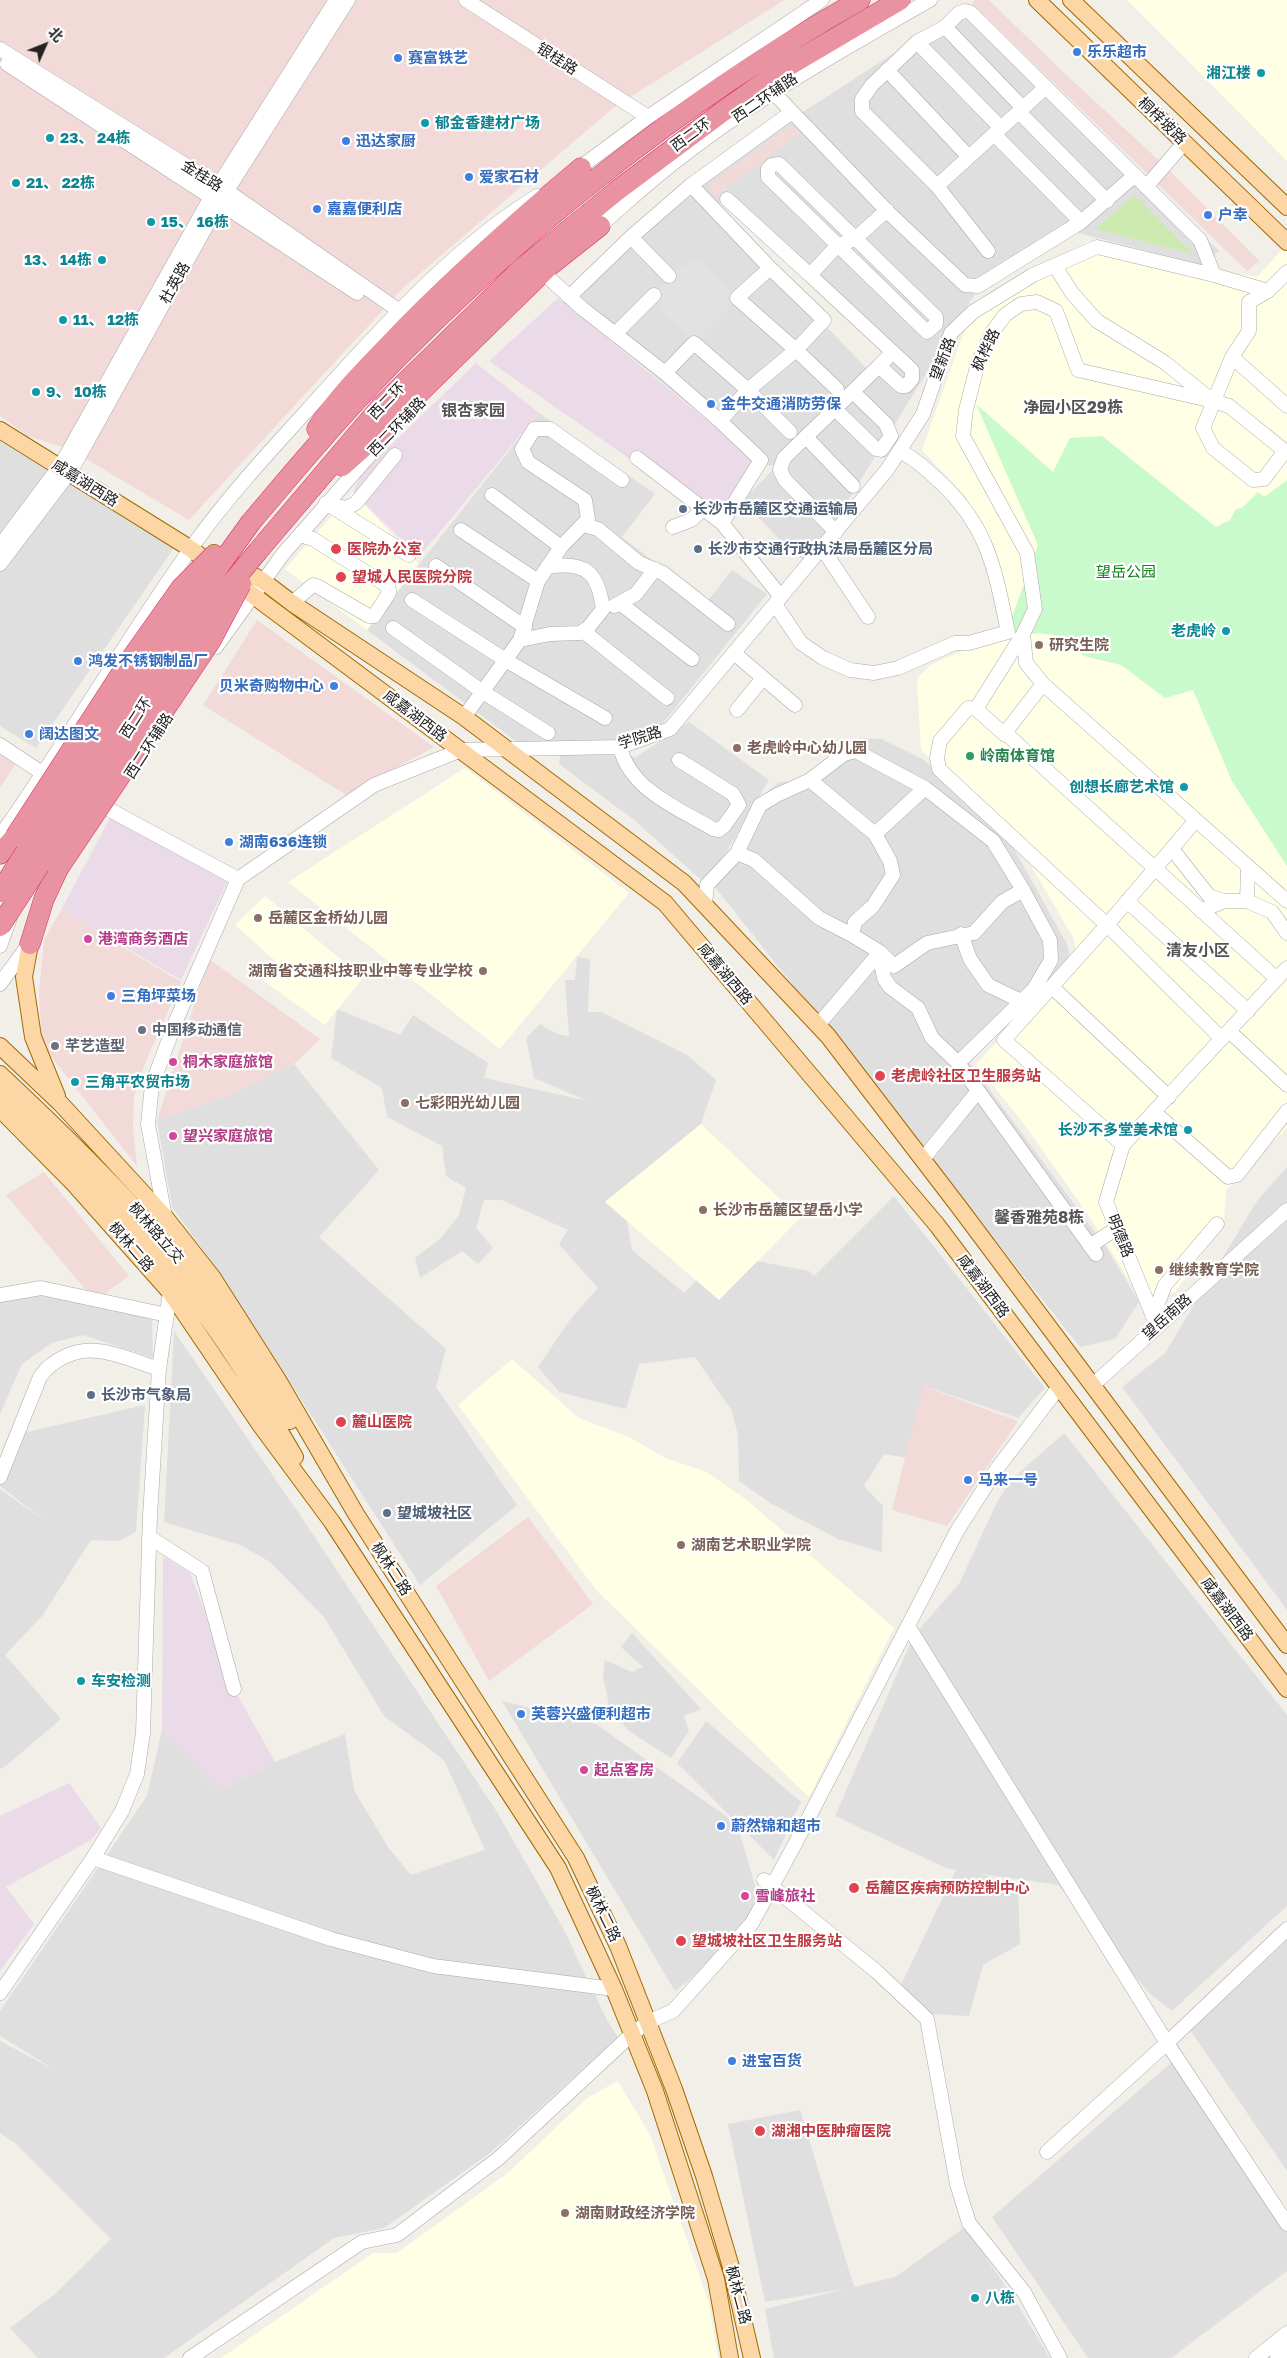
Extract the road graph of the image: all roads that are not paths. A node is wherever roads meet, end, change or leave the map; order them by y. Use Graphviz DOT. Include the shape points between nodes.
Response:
graph roads {
  1 [pos="336,0"];
  2 [pos="348,0"];
  3 [pos="466,0"];
  4 [pos="484,0"];
  5 [pos="822,0"];
  6 [pos="860,0"];
  7 [pos="900,0"];
  8 [pos="930,0"];
  9 [pos="1037,0"];
  10 [pos="1070,0"];
  11 [pos="1082,0"];
  12 [pos="1097,25"];
  13 [pos="944,27"];
  14 [pos="917,42"];
  15 [pos="0,49"];
  16 [pos="0,59"];
  17 [pos="887,70"];
  18 [pos="1046,87"];
  19 [pos="772,91"];
  20 [pos="1021,110"];
  21 [pos="792,112"];
  22 [pos="652,115"];
  23 [pos="997,131"];
  24 [pos="1184,143"];
  25 [pos="969,156"];
  26 [pos="581,168"];
  27 [pos="1134,176"];
  28 [pos="691,185"];
  29 [pos="937,186"];
  30 [pos="1146,187"];
  31 [pos="219,194"];
  32 [pos="727,198"];
  33 [pos="1107,201"];
  34 [pos="1287,207"];
  35 [pos="887,210"];
  36 [pos="1081,222"];
  37 [pos="600,226"];
  38 [pos="632,237"];
  39 [pos="856,238"];
  40 [pos="1287,242"];
  41 [pos="838,246"];
  42 [pos="988,251"];
  43 [pos="1055,266"];
  44 [pos="770,268"];
  45 [pos="1287,272"];
  46 [pos="549,273"];
  47 [pos="810,275"];
  48 [pos="1214,275"];
  49 [pos="669,276"];
  50 [pos="1268,291"];
  51 [pos="654,294"];
  52 [pos="569,297"];
  53 [pos="396,313"];
  54 [pos="615,334"];
  55 [pos="796,350"];
  56 [pos="893,352"];
  57 [pos="1232,357"];
  58 [pos="880,366"];
  59 [pos="665,373"];
  60 [pos="837,389"];
  61 [pos="748,390"];
  62 [pos="853,392"];
  63 [pos="1213,401"];
  64 [pos="1287,406"];
  65 [pos="835,409"];
  66 [pos="720,421"];
  67 [pos="0,424"];
  68 [pos="0,430"];
  69 [pos="790,432"];
  70 [pos="806,437"];
  71 [pos="900,451"];
  72 [pos="395,455"];
  73 [pos="637,458"];
  74 [pos="65,468"];
  75 [pos="622,480"];
  76 [pos="284,484"];
  77 [pos="852,486"];
  78 [pos="492,494"];
  79 [pos="302,498"];
  80 [pos="326,503"];
  81 [pos="704,508"];
  82 [pos="251,522"];
  83 [pos="722,523"];
  84 [pos="583,525"];
  85 [pos="673,527"];
  86 [pos="461,530"];
  87 [pos="836,532"];
  88 [pos="300,535"];
  89 [pos="193,545"];
  90 [pos="0,546"];
  91 [pos="561,547"];
  92 [pos="822,548"];
  93 [pos="258,551"];
  94 [pos="409,555"];
  95 [pos="0,564"];
  96 [pos="436,566"];
  97 [pos="547,567"];
  98 [pos="655,569"];
  99 [pos="263,581"];
  100 [pos="538,581"];
  101 [pos="253,595"];
  102 [pos="412,600"];
  103 [pos="778,601"];
  104 [pos="292,603"];
  105 [pos="621,604"];
  106 [pos="603,610"];
  107 [pos="868,616"];
  108 [pos="728,624"];
  109 [pos="393,628"];
  110 [pos="583,631"];
  111 [pos="523,633"];
  112 [pos="1023,634"];
  113 [pos="747,638"];
  114 [pos="734,653"];
  115 [pos="692,659"];
  116 [pos="507,661"];
  117 [pos="763,678"];
  118 [pos="1043,684"];
  119 [pos="483,692"];
  120 [pos="667,698"];
  121 [pos="795,705"];
  122 [pos="976,709"];
  123 [pos="737,710"];
  124 [pos="464,717"];
  125 [pos="605,718"];
  126 [pos="548,733"];
  127 [pos="1004,734"];
  128 [pos="0,745"];
  129 [pos="620,747"];
  130 [pos="506,749"];
  131 [pos="461,750"];
  132 [pos="0,751"];
  133 [pos="680,760"];
  134 [pos="41,775"];
  135 [pos="810,780"];
  136 [pos="925,788"];
  137 [pos="108,809"];
  138 [pos="1196,820"];
  139 [pos="874,834"];
  140 [pos="8,836"];
  141 [pos="1172,849"];
  142 [pos="737,853"];
  143 [pos="0,854"];
  144 [pos="1248,866"];
  145 [pos="1154,868"];
  146 [pos="238,879"];
  147 [pos="1023,890"];
  148 [pos="8,898"];
  149 [pos="1127,901"];
  150 [pos="1224,901"];
  151 [pos="1246,901"];
  152 [pos="1287,901"];
  153 [pos="705,904"];
  154 [pos="1201,911"];
  155 [pos="1107,925"];
  156 [pos="0,926"];
  157 [pos="1287,932"];
  158 [pos="961,934"];
  159 [pos="852,935"];
  160 [pos="30,944"];
  161 [pos="0,946"];
  162 [pos="884,956"];
  163 [pos="1287,968"];
  164 [pos="1277,979"];
  165 [pos="0,984"];
  166 [pos="1052,987"];
  167 [pos="1021,1001"];
  168 [pos="1248,1010"];
  169 [pos="818,1025"];
  170 [pos="1226,1035"];
  171 [pos="0,1046"];
  172 [pos="958,1064"];
  173 [pos="0,1074"];
  174 [pos="1287,1085"];
  175 [pos="978,1091"];
  176 [pos="0,1092"];
  177 [pos="1168,1097"];
  178 [pos="61,1104"];
  179 [pos="0,1109"];
  180 [pos="1287,1111"];
  181 [pos="1154,1112"];
  182 [pos="0,1126"];
  183 [pos="28,1137"];
  184 [pos="1124,1144"];
  185 [pos="923,1159"];
  186 [pos="1287,1210"];
  187 [pos="165,1216"];
  188 [pos="1216,1224"];
  189 [pos="1117,1228"];
  190 [pos="170,1292"];
  191 [pos="0,1295"];
  192 [pos="167,1315"];
  193 [pos="1157,1326"];
  194 [pos="159,1369"];
  195 [pos="1093,1385"];
  196 [pos="1059,1387"];
  197 [pos="280,1419"];
  198 [pos="0,1477"];
  199 [pos="356,1514"];
  200 [pos="332,1522"];
  201 [pos="149,1537"];
  202 [pos="908,1626"];
  203 [pos="1287,1645"];
  204 [pos="1287,1689"];
  205 [pos="234,1690"];
  206 [pos="93,1858"];
  207 [pos="768,1883"];
  208 [pos="1287,1929"];
  209 [pos="614,1988"];
  210 [pos="0,1993"];
  211 [pos="648,2022"];
  212 [pos="632,2034"];
  213 [pos="1167,2043"];
  214 [pos="1047,2152"];
  215 [pos="1287,2224"];
  216 [pos="1287,2333"];
  217 [pos="1287,2349"];
  218 [pos="190,2358"];
  219 [pos="730,2358"];
  220 [pos="752,2358"];
  221 [pos="1060,2358"];
  222 [pos="1256,2358"];
  223 [pos="1277,2358"];
  1 -- 31 [label="street, 杜英路"];
  2 -- 31 [label="street, 杜英路"];
  3 -- 22 [label="street, 银桂路"];
  4 -- 22 [label="street, 银桂路"];
  5 -- 22 [label="street"];
  6 -- 76 [label="highway, 西二环" via="723,85 598,178 418,338"];
  7 -- 79 [label="highway, 西二环" via="745,96 630,180 521,269 383,404"];
  8 -- 19 [label="street, 西二环辅路"];
  9 -- 24 [label="main road, 桐梓坡路"];
  10 -- 12 [label="main road, 桐梓坡路"];
  11 -- 12 [label="street"];
  12 -- 34 [label="main road, 桐梓坡路"];
  13 -- 14 [label="street"];
  13 -- 18 [label="street" via="959,14 970,12"];
  13 -- 20 [label="street"];
  14 -- 17 [label="street"];
  14 -- 23 [label="street"];
  15 -- 31 [label="street, 金桂路"];
  16 -- 31 [label="street, 金桂路"];
  17 -- 25 [label="street"];
  17 -- 29 [label="street" via="862,99 862,111"];
  18 -- 20 [label="street"];
  18 -- 27 [label="street"];
  19 -- 21 [label="street"];
  19 -- 37 [label="street, 西二环辅路" via="674,162"];
  20 -- 23 [label="street"];
  20 -- 33 [label="street"];
  21 -- 28 [label="street"];
  21 -- 35 [label="street"];
  22 -- 26 [label="street"];
  23 -- 25 [label="street"];
  23 -- 36 [label="street"];
  24 -- 30 [label="street"];
  24 -- 40 [label="main road, 桐梓坡路"];
  25 -- 29 [label="street"];
  26 -- 53 [label="street" via="500,219"];
  26 -- 76 [label="highway" via="455,277 372,363 325,417"];
  27 -- 30 [label="street"];
  27 -- 33 [label="street"];
  28 -- 38 [label="street"];
  28 -- 44 [label="street"];
  29 -- 42 [label="street"];
  30 -- 48 [label="street" via="1200,240"];
  31 -- 53 [label="street, 金桂路"];
  31 -- 74 [label="street, 杜英路"];
  32 -- 47 [label="street"];
  33 -- 36 [label="street"];
  35 -- 36 [label="street" via="964,285 978,286"];
  35 -- 39 [label="street"];
  37 -- 46 [label="highway"];
  38 -- 49 [label="street"];
  38 -- 52 [label="street"];
  39 -- 41 [label="street"];
  39 -- 41 [label="street" via="786,169 779,164 772,165 768,169 768,177"];
  39 -- 41 [label="street" via="936,317 936,324 931,330 927,332"];
  41 -- 47 [label="street"];
  43 -- 48 [label="street, 望新路" via="1097,247"];
  43 -- 63 [label="street" via="1072,293 1098,321 1164,362"];
  43 -- 71 [label="street, 望新路" via="1033,275 973,312 951,333 922,414"];
  44 -- 55 [label="street" via="824,320"];
  44 -- 55 [label="street" via="737,298"];
  45 -- 50 [label="street"];
  46 -- 52 [label="street"];
  46 -- 79 [label="highway" via="370,441"];
  46 -- 80 [label="street, 西二环辅路" via="414,408"];
  47 -- 56 [label="street"];
  48 -- 50 [label="street, 望新路"];
  50 -- 57 [label="street" via="1249,302 1250,331"];
  51 -- 54 [label="street"];
  52 -- 54 [label="street"];
  53 -- 89 [label="street" via="237,489"];
  54 -- 59 [label="street"];
  55 -- 60 [label="street"];
  55 -- 61 [label="street"];
  56 -- 58 [label="street"];
  56 -- 58 [label="street" via="912,370 912,379 906,386 900,386"];
  57 -- 63 [label="street"];
  57 -- 64 [label="street"];
  58 -- 62 [label="street"];
  59 -- 61 [label="street" via="694,343"];
  59 -- 66 [label="street"];
  61 -- 66 [label="street"];
  61 -- 69 [label="street"];
  62 -- 65 [label="street"];
  62 -- 65 [label="street" via="886,424 891,436 882,450 876,449"];
  63 -- 63 [label="street" via="1229,406 1285,451 1264,479 1253,480 1212,448 1203,428"];
  63 -- 112 [label="street, 枫桦路" via="1078,370 1056,311 1037,302 1021,304 1005,315 991,334 978,363 963,436 1027,553 1035,610"];
  65 -- 70 [label="street"];
  66 -- 83 [label="street" via="761,460"];
  67 -- 74 [label="main road, 咸嘉湖西路"];
  68 -- 74 [label="main road, 咸嘉湖西路"];
  70 -- 77 [label="street"];
  70 -- 87 [label="street" via="784,458 780,470 785,480"];
  71 -- 87 [label="street, 望新路"];
  71 -- 103 [label="street" via="917,460 956,496 974,520 996,572 1008,632 968,643 955,643 898,668 874,674 850,670 823,658 801,643"];
  72 -- 80 [label="street" via="356,503 346,508"];
  73 -- 81 [label="street"];
  74 -- 89 [label="main road, 咸嘉湖西路" via="88,476"];
  74 -- 90 [label="street, 杜英路"];
  74 -- 95 [label="street, 杜英路"];
  75 -- 84 [label="street" via="550,429 534,429 522,449 528,462 586,500 588,518"];
  76 -- 82 [label="highway, 西二环"];
  78 -- 91 [label="street"];
  79 -- 93 [label="highway, 西二环"];
  80 -- 88 [label="street, 西二环辅路"];
  80 -- 94 [label="street"];
  81 -- 83 [label="street"];
  81 -- 85 [label="street" via="691,520"];
  82 -- 140 [label="highway, bridge" via="181,588"];
  82 -- 148 [label="highway, 西二环, bridge" via="130,690"];
  83 -- 103 [label="street"];
  84 -- 91 [label="street"];
  84 -- 98 [label="street" via="598,528 639,564"];
  86 -- 100 [label="street"];
  87 -- 92 [label="street, 望新路"];
  88 -- 99 [label="street, 西二环辅路"];
  88 -- 104 [label="street" via="312,539 383,584 389,593 374,616 313,585"];
  89 -- 99 [label="main road, 咸嘉湖西路"];
  89 -- 101 [label="main road, 咸嘉湖西路"];
  89 -- 134 [label="street"];
  91 -- 97 [label="street"];
  92 -- 103 [label="street, 望新路"];
  92 -- 107 [label="street"];
  93 -- 148 [label="highway, 西二环, bridge" via="211,608"];
  93 -- 160 [label="highway, bridge" via="210,642 58,869 44,899"];
  96 -- 111 [label="street"];
  97 -- 100 [label="street"];
  97 -- 106 [label="street" via="566,564 591,573 600,589"];
  98 -- 105 [label="street" via="636,594"];
  98 -- 108 [label="street"];
  99 -- 101 [label="street, 西二环辅路"];
  99 -- 104 [label="main road, 咸嘉湖西路"];
  100 -- 111 [label="street"];
  101 -- 131 [label="main road, 咸嘉湖西路"];
  101 -- 137 [label="street, 西二环辅路" via="185,690"];
  102 -- 116 [label="street"];
  103 -- 113 [label="street, 望新路"];
  104 -- 124 [label="main road, 咸嘉湖西路"];
  105 -- 106 [label="street"];
  105 -- 115 [label="street"];
  106 -- 110 [label="street"];
  109 -- 119 [label="street"];
  110 -- 111 [label="street"];
  110 -- 120 [label="street"];
  111 -- 116 [label="street"];
  112 -- 118 [label="street" via="1026,663"];
  112 -- 122 [label="street"];
  113 -- 114 [label="street, 学院路"];
  114 -- 117 [label="street"];
  114 -- 129 [label="street, 学院路" via="670,728"];
  116 -- 119 [label="street"];
  116 -- 125 [label="street"];
  117 -- 121 [label="street"];
  117 -- 123 [label="street"];
  118 -- 127 [label="street"];
  118 -- 138 [label="street"];
  119 -- 124 [label="street"];
  119 -- 126 [label="street"];
  122 -- 127 [label="street"];
  122 -- 155 [label="street" via="964,711 940,741 939,769"];
  124 -- 130 [label="main road, 咸嘉湖西路"];
  127 -- 145 [label="street"];
  128 -- 134 [label="street"];
  129 -- 130 [label="street, 学院路"];
  129 -- 133 [label="street" via="631,774 643,787 719,830 739,805 737,800 733,794"];
  130 -- 131 [label="street, 学院路"];
  130 -- 153 [label="main road, 咸嘉湖西路" via="684,882"];
  131 -- 146 [label="street" via="374,785"];
  131 -- 196 [label="main road, 咸嘉湖西路" via="665,903 937,1225"];
  132 -- 134 [label="street"];
  134 -- 140 [label="street"];
  135 -- 136 [label="street" via="844,754 856,751"];
  135 -- 139 [label="street"];
  135 -- 142 [label="street" via="760,805"];
  136 -- 139 [label="street"];
  136 -- 147 [label="street" via="993,841"];
  137 -- 146 [label="street"];
  137 -- 160 [label="street, 西二环辅路" via="61,884"];
  138 -- 141 [label="street"];
  138 -- 144 [label="street"];
  139 -- 159 [label="street" via="890,861 893,875 873,906 855,922"];
  140 -- 143 [label="highway"];
  141 -- 145 [label="street"];
  141 -- 150 [label="street" via="1209,896"];
  142 -- 153 [label="street" via="707,885"];
  142 -- 159 [label="street" via="754,860 820,918"];
  144 -- 151 [label="street"];
  144 -- 152 [label="street"];
  145 -- 149 [label="street"];
  145 -- 154 [label="street"];
  146 -- 187 [label="street" via="175,1023 152,1085 148,1124"];
  147 -- 158 [label="street" via="1002,902 974,933"];
  147 -- 167 [label="street" via="1050,940 1051,960 1034,989"];
  148 -- 156 [label="highway, 西二环, bridge"];
  148 -- 161 [label="street"];
  149 -- 155 [label="street"];
  149 -- 168 [label="street"];
  150 -- 151 [label="street"];
  150 -- 154 [label="street"];
  151 -- 157 [label="street" via="1272,912"];
  153 -- 169 [label="main road, 咸嘉湖西路"];
  154 -- 164 [label="street"];
  155 -- 166 [label="street"];
  155 -- 170 [label="street"];
  158 -- 162 [label="street" via="927,943 894,966"];
  158 -- 167 [label="street" via="970,959 988,984"];
  159 -- 162 [label="street"];
  160 -- 165 [label="street, 西二环辅路"];
  160 -- 178 [label="main road" via="24,977 33,1037"];
  162 -- 169 [label="street"];
  162 -- 172 [label="street" via="884,978 918,1008 932,1038"];
  163 -- 164 [label="street"];
  164 -- 168 [label="street"];
  166 -- 177 [label="street"];
  166 -- 184 [label="street" via="1004,1040"];
  167 -- 172 [label="street"];
  168 -- 170 [label="street"];
  169 -- 185 [label="main road, 咸嘉湖西路"];
  170 -- 174 [label="street"];
  170 -- 177 [label="street"];
  171 -- 178 [label="main road, 枫林二路"];
  172 -- 175 [label="street"];
  173 -- 197 [label="main road, 枫林路立交" via="96,1166 218,1307"];
  175 -- 185 [label="street"];
  175 -- 189 [label="street" via="1093,1250"];
  176 -- 197 [label="main road, 枫林路立交" via="81,1171 184,1288"];
  177 -- 181 [label="street"];
  178 -- 187 [label="main road, 枫林二路"];
  179 -- 183 [label="main road, 枫林二路"];
  180 -- 181 [label="street" via="1236,1175 1228,1177"];
  181 -- 184 [label="street"];
  182 -- 183 [label="main road"];
  183 -- 190 [label="main road, 枫林二路"];
  184 -- 189 [label="street, 明德路" via="1106,1202"];
  185 -- 195 [label="main road, 咸嘉湖西路"];
  186 -- 193 [label="street, 望岳南路"];
  187 -- 199 [label="main road, 枫林二路" via="213,1278 246,1329"];
  188 -- 193 [label="street" via="1165,1285 1158,1303"];
  189 -- 193 [label="street, 明德路"];
  190 -- 192 [label="street"];
  190 -- 200 [label="main road, 枫林二路" via="261,1426"];
  191 -- 192 [label="street" via="41,1288"];
  192 -- 194 [label="street"];
  193 -- 195 [label="street, 望岳南路"];
  194 -- 198 [label="street" via="98,1351 60,1358 40,1377"];
  194 -- 201 [label="street"];
  195 -- 203 [label="main road, 咸嘉湖西路"];
  196 -- 202 [label="street" via="996,1470 957,1531"];
  196 -- 204 [label="main road, 咸嘉湖西路"];
  197 -- 199 [label="main road, 枫林二路"];
  197 -- 200 [label="main road, 枫林二路"];
  199 -- 211 [label="main road, 枫林二路" via="576,1858 618,1946"];
  200 -- 209 [label="main road, 枫林二路" via="558,1868"];
  201 -- 205 [label="street" via="202,1571"];
  201 -- 206 [label="street" via="143,1733 137,1774 122,1811"];
  202 -- 207 [label="street"];
  202 -- 213 [label="street"];
  206 -- 209 [label="street" via="331,1939 433,1966"];
  206 -- 210 [label="street"];
  207 -- 211 [label="street" via="752,1923 673,2011"];
  207 -- 221 [label="street" via="876,1971 927,2020 957,2184 969,2223 1024,2292"];
  208 -- 213 [label="street"];
  209 -- 212 [label="main road, 枫林二路"];
  211 -- 212 [label="street"];
  211 -- 220 [label="main road, 枫林二路" via="704,2176 731,2267"];
  212 -- 218 [label="street" via="500,2158 397,2235 362,2242"];
  212 -- 219 [label="main road, 枫林二路" via="655,2091 716,2279"];
  213 -- 214 [label="street"];
  213 -- 215 [label="street"];
  216 -- 222 [label="street"];
  217 -- 223 [label="street"];
}
